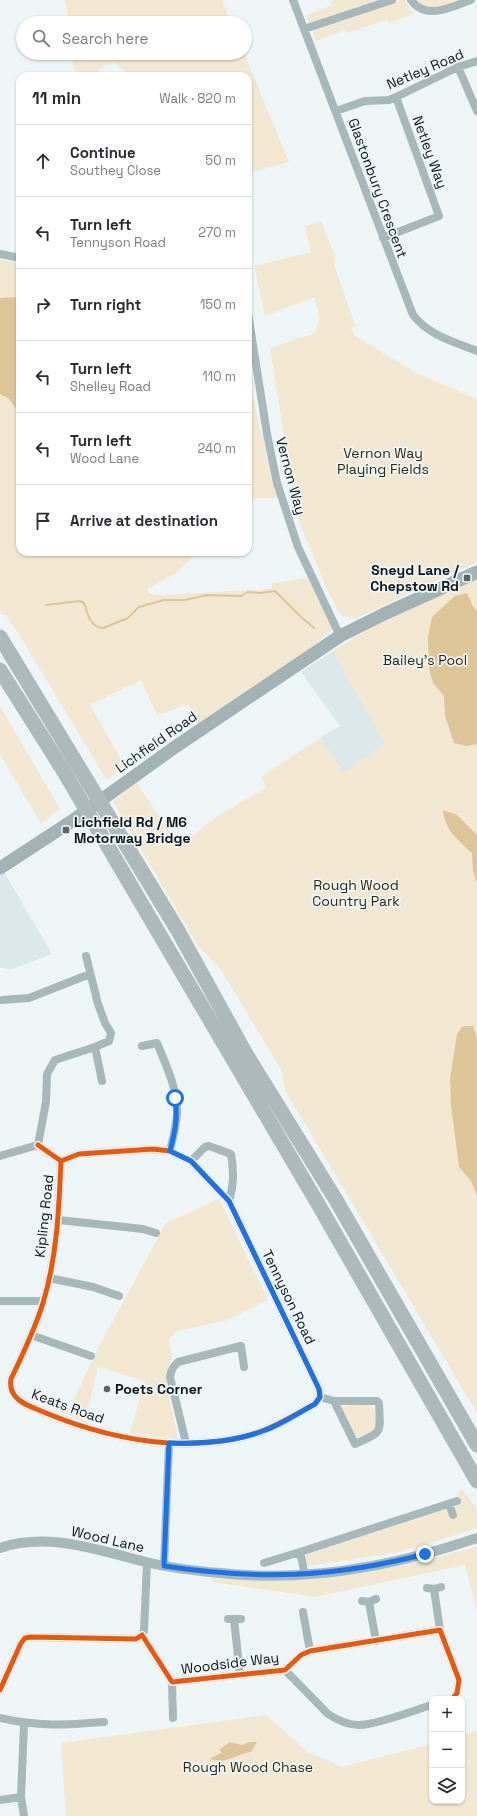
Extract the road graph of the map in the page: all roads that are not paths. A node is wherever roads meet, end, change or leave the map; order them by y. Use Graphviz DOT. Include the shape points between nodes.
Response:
graph roads {
  1 [pos="293,0"];
  2 [pos="392,0"];
  3 [pos="411,0"];
  4 [pos="471,0"];
  5 [pos="304,29"];
  6 [pos="477,61"];
  7 [pos="458,67"];
  8 [pos="396,97"];
  9 [pos="336,111"];
  10 [pos="477,111"];
  11 [pos="383,238"];
  12 [pos="0,254"];
  13 [pos="16,257"];
  14 [pos="252,340"];
  15 [pos="477,351"];
  16 [pos="477,572"];
  17 [pos="0,637"];
  18 [pos="336,639"];
  19 [pos="0,670"];
  20 [pos="0,868"];
  21 [pos="86,956"];
  22 [pos="90,974"];
  23 [pos="2,1000"];
  24 [pos="142,1046"];
  25 [pos="95,1047"];
  26 [pos="102,1081"];
  27 [pos="38,1145"];
  28 [pos="170,1151"];
  29 [pos="0,1156"];
  30 [pos="61,1161"];
  31 [pos="191,1161"];
  32 [pos="229,1201"];
  33 [pos="59,1220"];
  34 [pos="156,1233"];
  35 [pos="49,1278"];
  36 [pos="119,1296"];
  37 [pos="0,1301"];
  38 [pos="43,1301"];
  39 [pos="31,1335"];
  40 [pos="91,1356"];
  41 [pos="244,1367"];
  42 [pos="317,1400"];
  43 [pos="334,1401"];
  44 [pos="169,1443"];
  45 [pos="186,1443"];
  46 [pos="477,1446"];
  47 [pos="477,1481"];
  48 [pos="453,1514"];
  49 [pos="477,1538"];
  50 [pos="0,1546"];
  51 [pos="300,1552"];
  52 [pos="147,1562"];
  53 [pos="264,1563"];
  54 [pos="164,1566"];
  55 [pos="305,1575"];
  56 [pos="434,1588"];
  57 [pos="369,1601"];
  58 [pos="303,1612"];
  59 [pos="234,1619"];
  60 [pos="440,1630"];
  61 [pos="142,1635"];
  62 [pos="376,1641"];
  63 [pos="310,1651"];
  64 [pos="285,1670"];
  65 [pos="240,1675"];
  66 [pos="172,1682"];
  67 [pos="0,1690"];
  68 [pos="454,1696"];
  69 [pos="429,1706"];
  70 [pos="0,1718"];
  71 [pos="173,1718"];
  72 [pos="104,1722"];
  73 [pos="24,1724"];
  74 [pos="21,1797"];
  75 [pos="0,1800"];
  76 [pos="24,1816"];
  1 -- 5 [label="street, Glastonbury Crescent"];
  2 -- 5 [label="street"];
  3 -- 4 [label="street" via="422,11 430,12"];
  5 -- 9 [label="street, Glastonbury Crescent"];
  6 -- 7 [label="street, Netley Road"];
  7 -- 8 [label="street, Netley Road"];
  7 -- 10 [label="street"];
  8 -- 9 [label="street, Netley Road" via="365,101"];
  8 -- 11 [label="street, Netley Way" via="439,216"];
  9 -- 11 [label="street, Glastonbury Crescent"];
  11 -- 15 [label="street, Glastonbury Crescent" via="413,315 422,326 432,334"];
  12 -- 13 [label="street"];
  14 -- 18 [label="street, Vernon Way" via="266,434 277,483 298,548"];
  16 -- 18 [label="main road, Lichfield Road"];
  17 -- 46 [label="highway" via="177,929 246,1054 336,1200"];
  18 -- 20 [label="main road, Lichfield Road"];
  19 -- 47 [label="highway" via="63,770 321,1209"];
  21 -- 22 [label="street"];
  22 -- 23 [label="street" via="30,998"];
  22 -- 25 [label="street" via="98,1004 111,1032 109,1041"];
  24 -- 28 [label="street" via="157,1043 169,1072 177,1112"];
  25 -- 26 [label="street"];
  25 -- 27 [label="street" via="59,1058 51,1066 47,1074 46,1102"];
  27 -- 29 [label="street"];
  27 -- 30 [label="street, Kipling Road"];
  28 -- 30 [label="street, Tennyson Road" via="153,1149 80,1154"];
  28 -- 31 [label="street, Tennyson Road"];
  30 -- 33 [label="street, Kipling Road"];
  31 -- 32 [label="street, Tennyson Road"];
  31 -- 32 [label="street" via="209,1146 231,1154 234,1173"];
  32 -- 42 [label="street, Tennyson Road" via="319,1389"];
  33 -- 34 [label="street" via="143,1229"];
  33 -- 35 [label="street, Kipling Road"];
  35 -- 36 [label="street" via="93,1287"];
  35 -- 38 [label="street, Kipling Road"];
  37 -- 38 [label="street"];
  38 -- 39 [label="street, Keats Road"];
  39 -- 40 [label="street"];
  39 -- 44 [label="street, Keats Road" via="11,1379 11,1389 16,1398 57,1418 98,1431"];
  41 -- 45 [label="street" via="241,1346 178,1362 174,1366 170,1377"];
  42 -- 43 [label="street"];
  42 -- 45 [label="street, Keats Road" via="264,1431 234,1439"];
  43 -- 43 [label="street" via="377,1401 380,1429 377,1434 355,1444"];
  44 -- 45 [label="street, Keats Road"];
  44 -- 54 [label="street"];
  48 -- 51 [label="street" via="453,1503"];
  49 -- 55 [label="street, Wood Lane" via="396,1562"];
  50 -- 52 [label="street, Wood Lane" via="28,1542 64,1543"];
  51 -- 53 [label="street"];
  51 -- 55 [label="street"];
  52 -- 54 [label="street, Wood Lane"];
  52 -- 61 [label="street"];
  54 -- 55 [label="street, Wood Lane" via="229,1574"];
  56 -- 60 [label="street"];
  57 -- 62 [label="street"];
  58 -- 63 [label="street"];
  59 -- 65 [label="street"];
  60 -- 62 [label="street, Woodside Way"];
  60 -- 68 [label="street" via="459,1680"];
  61 -- 66 [label="street, Woodside Way"];
  61 -- 67 [label="street" via="136,1639 25,1638"];
  62 -- 63 [label="street, Woodside Way"];
  63 -- 64 [label="street, Woodside Way" via="301,1655"];
  64 -- 65 [label="street, Woodside Way"];
  64 -- 69 [label="street, Woodside Way" via="328,1714 351,1724 373,1722"];
  65 -- 66 [label="street, Woodside Way"];
  66 -- 71 [label="street"];
  70 -- 73 [label="street"];
  72 -- 73 [label="street"];
  73 -- 74 [label="street"];
  74 -- 75 [label="street"];
  74 -- 76 [label="street"];
}
